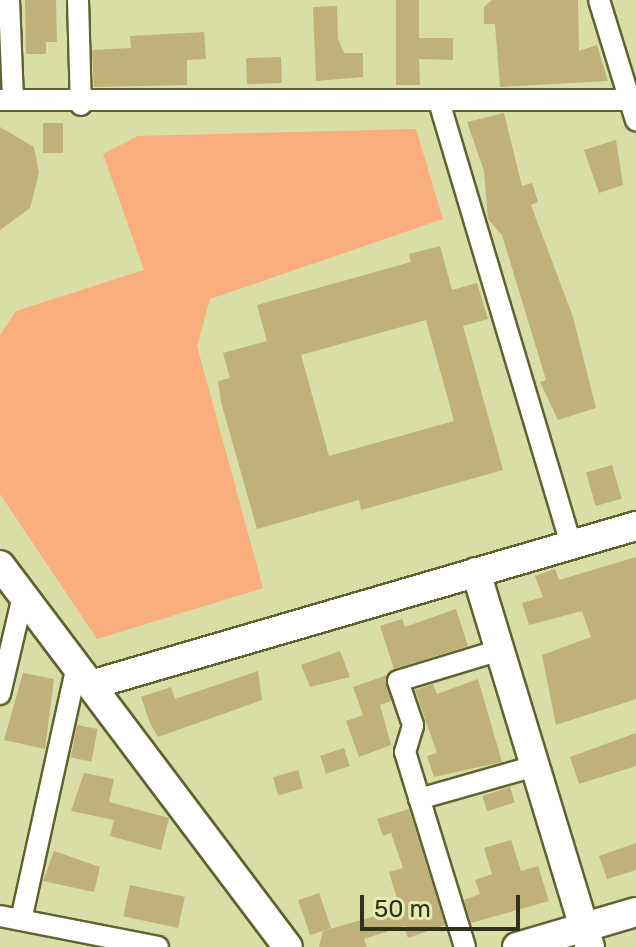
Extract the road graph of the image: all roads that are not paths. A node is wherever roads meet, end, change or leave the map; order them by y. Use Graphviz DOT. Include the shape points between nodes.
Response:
graph roads {
  1 [pos="9,0"];
  2 [pos="78,0"];
  3 [pos="599,0"];
  4 [pos="6,100"];
  5 [pos="629,100"];
  6 [pos="81,105"];
  7 [pos="440,105"];
  8 [pos="636,120"];
  9 [pos="636,526"];
  10 [pos="571,545"];
  11 [pos="0,565"];
  12 [pos="476,572"];
  13 [pos="23,596"];
  14 [pos="500,650"];
  15 [pos="86,674"];
  16 [pos="0,694"];
  17 [pos="535,766"];
  18 [pos="419,799"];
  19 [pos="636,912"];
  20 [pos="10,918"];
  21 [pos="587,937"];
  22 [pos="158,947"];
  23 [pos="288,947"];
  24 [pos="465,947"];
  25 [pos="517,947"];
  1 -- 4 [label="street"];
  2 -- 6 [label="street"];
  3 -- 5 [label="street"];
  4 -- 6 [label="street"];
  5 -- 7 [label="street"];
  5 -- 8 [label="street"];
  6 -- 7 [label="street"];
  7 -- 10 [label="street"];
  9 -- 10 [label="street"];
  10 -- 12 [label="street"];
  11 -- 13 [label="street"];
  12 -- 14 [label="street"];
  12 -- 15 [label="street"];
  13 -- 15 [label="street"];
  13 -- 16 [label="street"];
  14 -- 17 [label="street"];
  14 -- 18 [label="street" via="398,681 413,725 405,752"];
  15 -- 20 [label="street"];
  15 -- 23 [label="street"];
  17 -- 18 [label="street"];
  17 -- 21 [label="street"];
  18 -- 24 [label="street"];
  19 -- 21 [label="street"];
  20 -- 22 [label="street"];
  21 -- 25 [label="street"];
}
